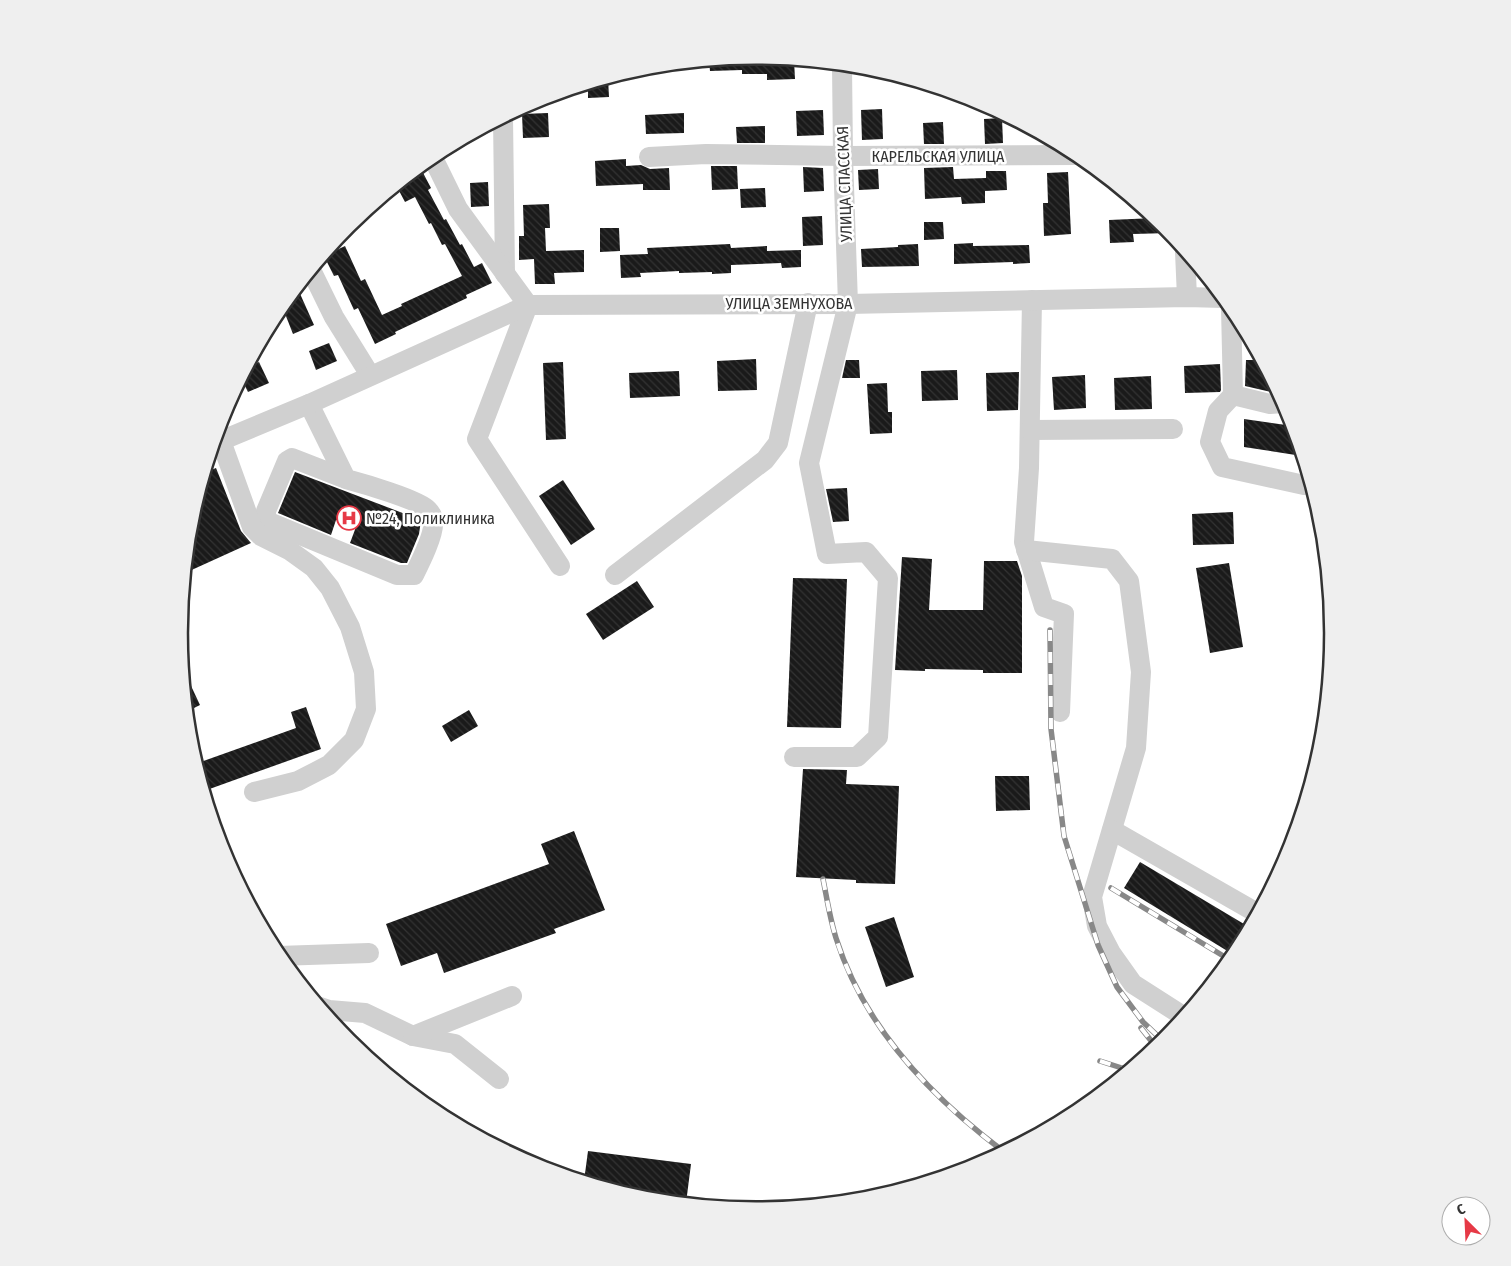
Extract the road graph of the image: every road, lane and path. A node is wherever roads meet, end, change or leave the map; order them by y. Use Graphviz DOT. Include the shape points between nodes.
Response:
graph roads {
  1 [pos="842,72"];
  2 [pos="503,124"];
  3 [pos="1062,155"];
  4 [pos="843,156"];
  5 [pos="649,157"];
  6 [pos="436,164"];
  7 [pos="1185,261"];
  8 [pos="505,274"];
  9 [pos="314,276"];
  10 [pos="1187,297"];
  11 [pos="1214,298"];
  12 [pos="1032,300"];
  13 [pos="808,303"];
  14 [pos="848,304"];
  15 [pos="528,305"];
  16 [pos="1231,323"];
  17 [pos="370,376"];
  18 [pos="1233,395"];
  19 [pos="308,404"];
  20 [pos="1275,404"];
  21 [pos="1173,429"];
  22 [pos="1030,430"];
  23 [pos="221,441"];
  24 [pos="219,448"];
  25 [pos="346,479"];
  26 [pos="1304,485"];
  27 [pos="1026,550"];
  28 [pos="560,566"];
  29 [pos="615,575"];
  30 [pos="1060,712"];
  31 [pos="794,757"];
  32 [pos="254,792"];
  33 [pos="1112,830"];
  34 [pos="1251,910"];
  35 [pos="369,952"];
  36 [pos="288,956"];
  37 [pos="512,996"];
  38 [pos="330,1010"];
  39 [pos="1179,1013"];
  40 [pos="413,1036"];
  41 [pos="499,1079"];
  1 -- 4 [label="street, УЛИЦА СПАССКАЯ"];
  2 -- 8 [label="street"];
  3 -- 4 [label="street, КАРЕЛЬСКАЯ УЛИЦА"];
  4 -- 5 [label="street, КАРЕЛЬСКАЯ УЛИЦА" via="706,154"];
  4 -- 14 [label="street, УЛИЦА СПАССКАЯ"];
  6 -- 8 [label="street" via="458,209"];
  7 -- 10 [label="street"];
  8 -- 15 [label="street"];
  9 -- 17 [label="street" via="334,318"];
  10 -- 11 [label="street, УЛИЦА ЗЕМНУХОВА"];
  10 -- 12 [label="street, УЛИЦА ЗЕМНУХОВА"];
  12 -- 14 [label="street, УЛИЦА ЗЕМНУХОВА"];
  12 -- 22 [label="street"];
  13 -- 14 [label="street, УЛИЦА ЗЕМНУХОВА"];
  13 -- 15 [label="street, УЛИЦА ЗЕМНУХОВА"];
  13 -- 29 [label="street" via="778,442 764,460"];
  14 -- 31 [label="street, УЛИЦА СПАССКАЯ" via="809,463 827,554 866,552 888,578 878,737 857,757"];
  15 -- 17 [label="street, УЛИЦА ЗЕМНУХОВА"];
  15 -- 28 [label="street" via="477,439"];
  16 -- 18 [label="street"];
  17 -- 19 [label="street, УЛИЦА ЗЕМНУХОВА"];
  18 -- 20 [label="street"];
  18 -- 26 [label="street" via="1218,411 1210,442 1222,467"];
  19 -- 23 [label="street, УЛИЦА ЗЕМНУХОВА"];
  19 -- 25 [label="street"];
  21 -- 22 [label="street"];
  22 -- 27 [label="street"];
  24 -- 32 [label="street" via="252,527 260,536 314,568 330,588 350,627 364,672 366,709 354,740 329,765 298,781"];
  25 -- 25 [label="street" via="428,509 434,522 424,556 414,575 398,575 269,522 266,511 287,461 292,458"];
  27 -- 30 [label="street" via="1044,607 1064,614"];
  27 -- 33 [label="street" via="1112,559 1129,581 1140,672 1136,748"];
  33 -- 34 [label="street"];
  33 -- 39 [label="street" via="1092,897 1097,926 1133,984"];
  35 -- 36 [label="street"];
  37 -- 40 [label="street"];
  38 -- 40 [label="street" via="365,1013"];
  40 -- 41 [label="street" via="455,1044"];
}
